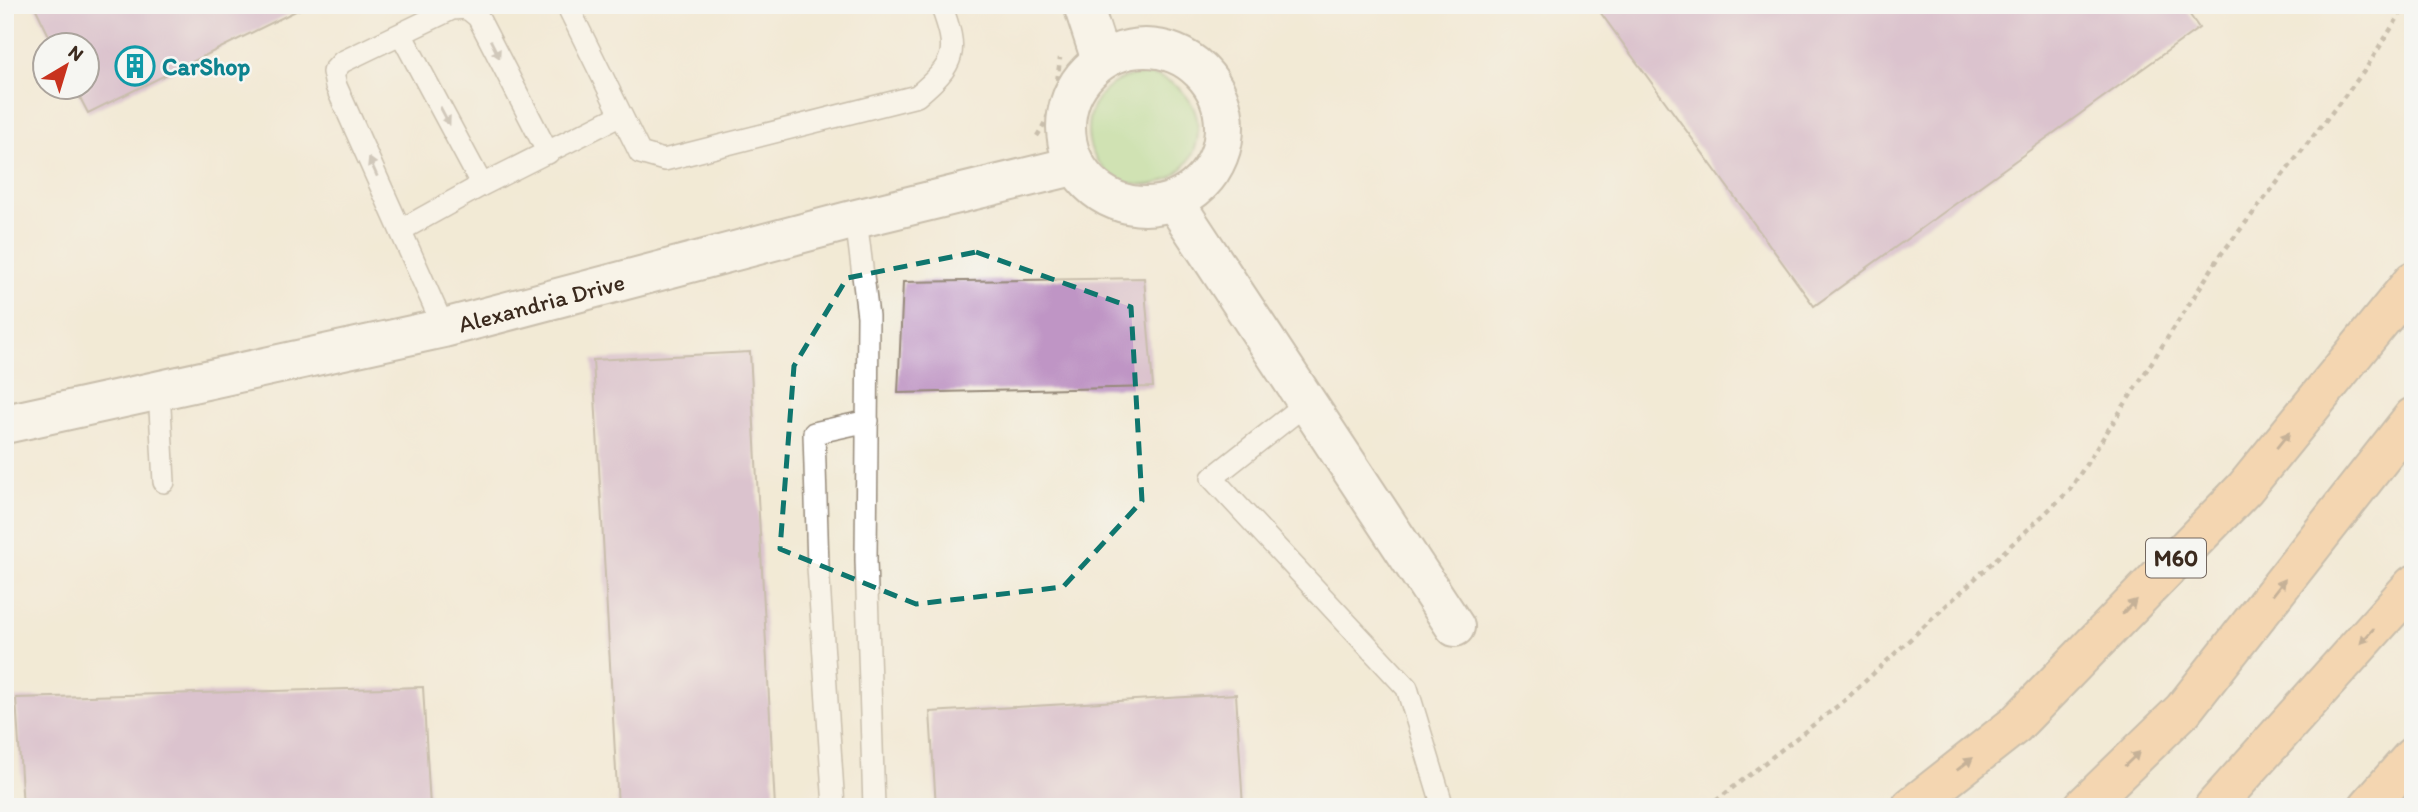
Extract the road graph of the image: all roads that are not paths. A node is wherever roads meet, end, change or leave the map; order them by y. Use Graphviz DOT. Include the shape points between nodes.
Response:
graph roads {
  1 [pos="567,5"];
  2 [pos="941,5"];
  3 [pos="1083,5"];
  4 [pos="401,34"];
  5 [pos="1101,60"];
  6 [pos="621,115"];
  7 [pos="548,153"];
  8 [pos="1073,166"];
  9 [pos="482,186"];
  10 [pos="1174,201"];
  11 [pos="856,219"];
  12 [pos="401,230"];
  13 [pos="2413,281"];
  14 [pos="444,328"];
  15 [pos="159,390"];
  16 [pos="1307,403"];
  17 [pos="2413,417"];
  18 [pos="868,421"];
  19 [pos="5,424"];
  20 [pos="164,482"];
  21 [pos="2413,585"];
  22 [pos="1455,628"];
  23 [pos="2413,756"];
  24 [pos="834,807"];
  25 [pos="874,807"];
  26 [pos="1443,807"];
  27 [pos="1911,807"];
  28 [pos="2083,807"];
  29 [pos="2214,807"];
  30 [pos="2368,807"];
  1 -- 6 [label="lane"];
  2 -- 6 [label="lane" via="953,56 939,77 917,96 663,160 640,153"];
  3 -- 5 [label="street"];
  4 -- 7 [label="lane, one-way" via="452,9 467,8 478,17"];
  4 -- 9 [label="lane, one-way"];
  12 -- 4 [label="lane, one-way" via="333,72 342,62"];
  5 -- 8 [label="street" via="1072,94 1068,108 1066,135"];
  5 -- 10 [label="street" via="1124,50 1151,47 1192,62 1210,82 1223,108 1224,136 1216,162 1200,184"];
  6 -- 7 [label="lane"];
  7 -- 9 [label="lane"];
  8 -- 10 [label="street" via="1114,200 1147,206"];
  8 -- 11 [label="street, Alexandria Drive"];
  9 -- 12 [label="lane"];
  10 -- 16 [label="street"];
  11 -- 14 [label="street, Alexandria Drive"];
  11 -- 18 [label="lane" via="868,316"];
  12 -- 14 [label="lane"];
  27 -- 13 [label="highway, M60, one-way" via="2015,725 2245,488"];
  14 -- 15 [label="street, Alexandria Drive"];
  15 -- 19 [label="street, Alexandria Drive"];
  15 -- 20 [label="lane"];
  16 -- 22 [label="street"];
  16 -- 26 [label="lane" via="1212,478 1407,688"];
  28 -- 17 [label="highway, one-way" via="2183,710"];
  18 -- 24 [label="lane" via="814,433"];
  18 -- 25 [label="lane" via="866,560"];
  21 -- 29 [label="highway, one-way"];
  23 -- 30 [label="highway"];
}
